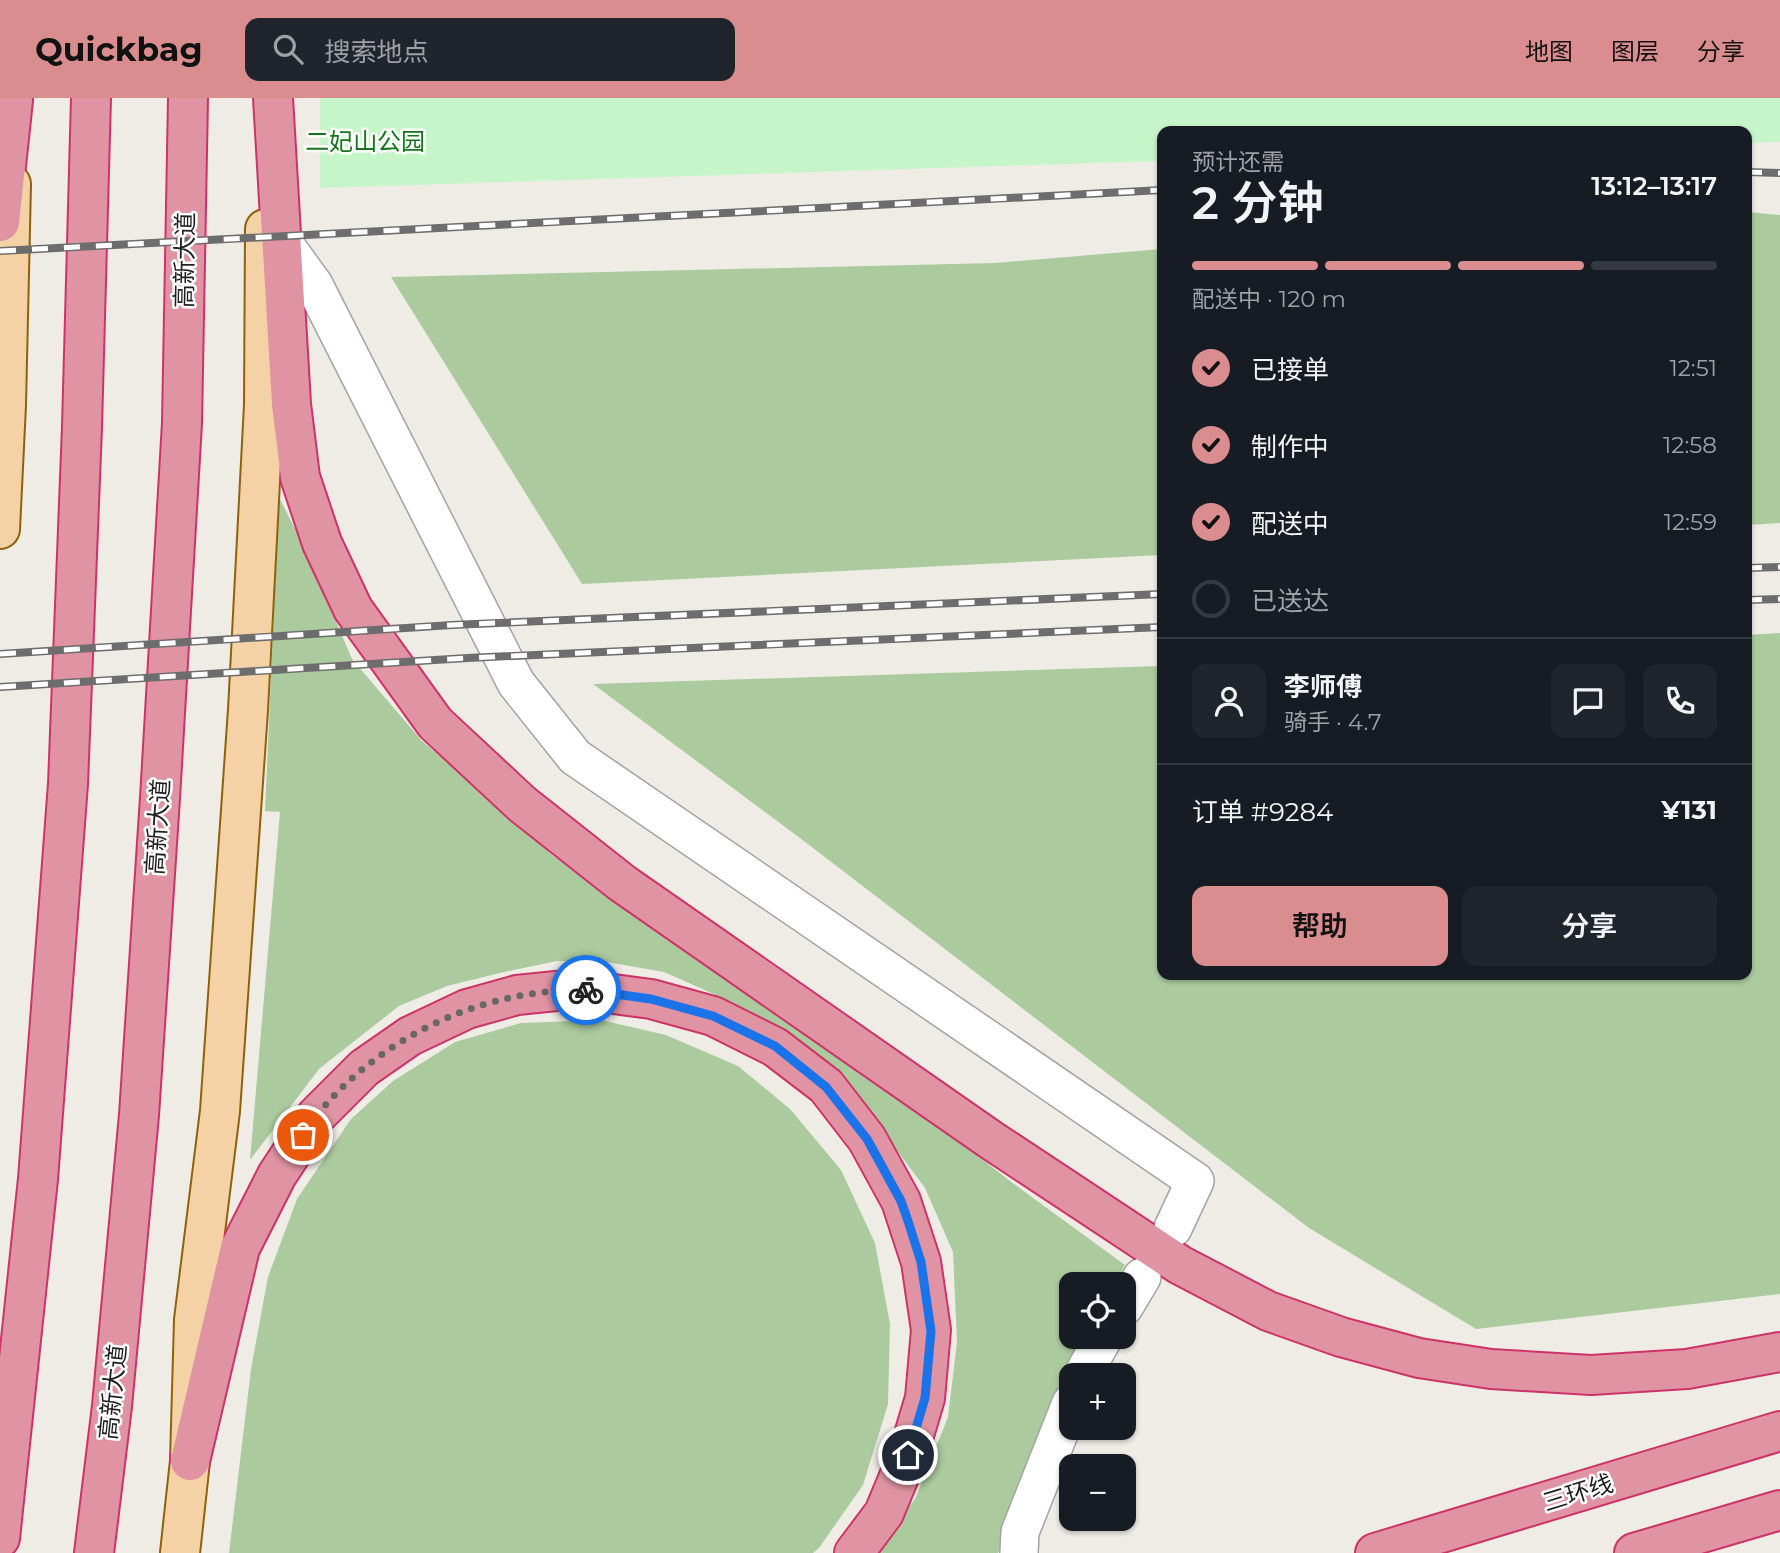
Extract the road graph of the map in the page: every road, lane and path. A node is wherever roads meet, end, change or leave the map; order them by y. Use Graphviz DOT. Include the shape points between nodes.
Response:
graph roads {
  1 [pos="91,98"];
  2 [pos="188,98"];
  3 [pos="265,98"];
  4 [pos="273,98"];
  5 [pos="13,99"];
  6 [pos="0,222"];
  7 [pos="282,241"];
  8 [pos="0,529"];
  9 [pos="1173,1228"];
  10 [pos="1780,1352"];
  11 [pos="1780,1431"];
  12 [pos="1059,1433"];
  13 [pos="190,1461"];
  14 [pos="1780,1510"];
  15 [pos="0,1538"];
  16 [pos="94,1553"];
  17 [pos="180,1553"];
  18 [pos="854,1553"];
  19 [pos="1019,1553"];
  20 [pos="1375,1553"];
  21 [pos="1634,1553"];
  1 -- 15 [label="highway" via="68,784 38,1179"];
  2 -- 16 [label="highway, 高新大道" via="182,423 160,798 139,1115 113,1406"];
  3 -- 13 [label="main road" via="264,405 248,710 220,1111 194,1320"];
  4 -- 7 [label="highway"];
  5 -- 6 [label="highway"];
  5 -- 8 [label="main road"];
  7 -- 9 [label="street" via="314,285 516,683 575,757 1195,1181"];
  7 -- 10 [label="highway" via="300,477 322,543 354,609 435,723 522,804 622,883 991,1140 1180,1265 1268,1311 1419,1358 1491,1369 1591,1375 1687,1369"];
  11 -- 20 [label="highway, 三环线"];
  12 -- 19 [label="street" via="1020,1532"];
  13 -- 17 [label="main road"];
  13 -- 18 [label="highway" via="240,1248 277,1175 316,1115 364,1068 410,1036 467,1009 517,996 576,989 651,999 713,1016 775,1046 826,1087 867,1139 901,1201 921,1262 931,1331 925,1398 884,1513"];
  14 -- 21 [label="highway"];
}
